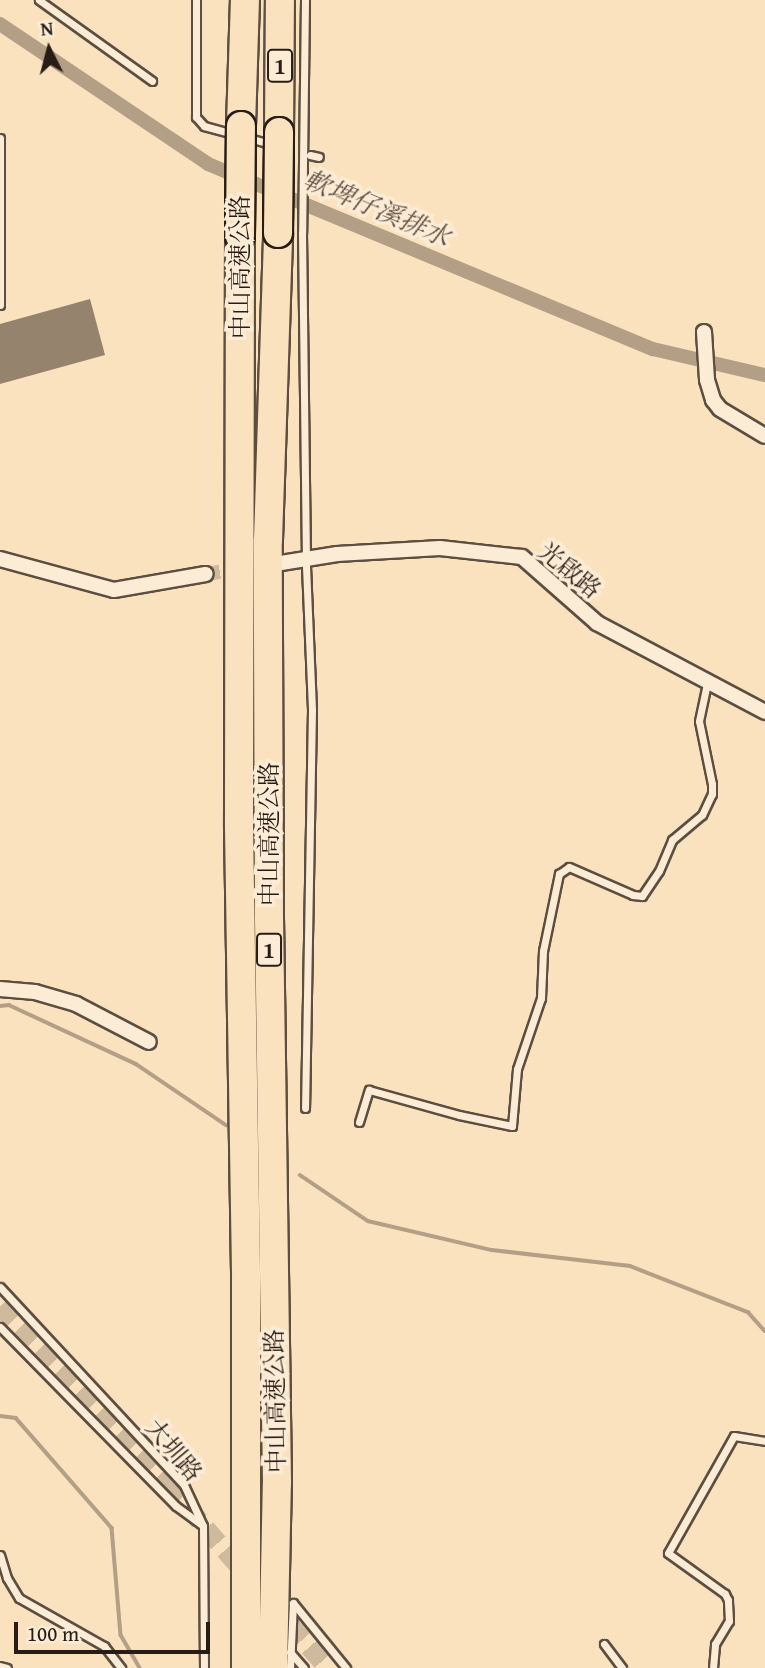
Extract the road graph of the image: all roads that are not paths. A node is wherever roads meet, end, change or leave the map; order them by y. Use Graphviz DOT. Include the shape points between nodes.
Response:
graph roads {
  1 [pos="196,0"];
  2 [pos="245,0"];
  3 [pos="280,0"];
  4 [pos="305,0"];
  5 [pos="44,1"];
  6 [pos="152,81"];
  7 [pos="0,138"];
  8 [pos="281,140"];
  9 [pos="290,233"];
  10 [pos="0,305"];
  11 [pos="704,332"];
  12 [pos="765,436"];
  13 [pos="307,558"];
  14 [pos="0,559"];
  15 [pos="281,562"];
  16 [pos="206,574"];
  17 [pos="707,682"];
  18 [pos="765,712"];
  19 [pos="0,989"];
  20 [pos="149,1042"];
  21 [pos="305,1108"];
  22 [pos="359,1122"];
  23 [pos="0,1287"];
  24 [pos="0,1327"];
  25 [pos="765,1441"];
  26 [pos="203,1526"];
  27 [pos="0,1555"];
  28 [pos="604,1644"];
  29 [pos="281,1660"];
  30 [pos="0,1666"];
  31 [pos="7,1668"];
  32 [pos="121,1668"];
  33 [pos="204,1668"];
  34 [pos="246,1668"];
  35 [pos="290,1668"];
  36 [pos="304,1668"];
  37 [pos="346,1668"];
  38 [pos="622,1668"];
  39 [pos="713,1668"];
  1 -- 8 [label="lane" via="198,122"];
  2 -- 34 [label="highway, 中山高速公路 / 1, bridge" via="239,827"];
  3 -- 8 [label="highway, 中山高速公路 / 1"];
  4 -- 9 [label="lane" via="304,177"];
  5 -- 6 [label="lane"];
  7 -- 10 [label="lane"];
  8 -- 9 [label="highway, 中山高速公路 / 1, bridge"];
  9 -- 13 [label="lane"];
  9 -- 29 [label="highway, 中山高速公路 / 1" via="268,540"];
  11 -- 12 [label="street" via="713,401"];
  13 -- 15 [label="street, 光啟路"];
  13 -- 17 [label="street, 光啟路" via="440,548 522,557 597,623"];
  13 -- 21 [label="lane" via="312,710"];
  14 -- 16 [label="street" via="114,590"];
  17 -- 18 [label="street, 光啟路"];
  17 -- 22 [label="lane" via="699,721 712,794 702,815 671,840 659,871 642,896 569,867 559,874 543,951 541,998 517,1069 512,1126 369,1090"];
  19 -- 20 [label="street" via="35,992 76,1004"];
  23 -- 26 [label="lane, 大圳路" via="184,1485"];
  24 -- 26 [label="lane, 大圳路" via="176,1506"];
  25 -- 39 [label="lane" via="734,1436 668,1553 728,1600 729,1621 715,1644"];
  26 -- 33 [label="lane"];
  27 -- 32 [label="lane" via="19,1598 104,1646"];
  28 -- 38 [label="lane"];
  29 -- 35 [label="lane"];
  29 -- 36 [label="lane"];
  29 -- 37 [label="lane" via="293,1603"];
  30 -- 31 [label="lane"];
}
